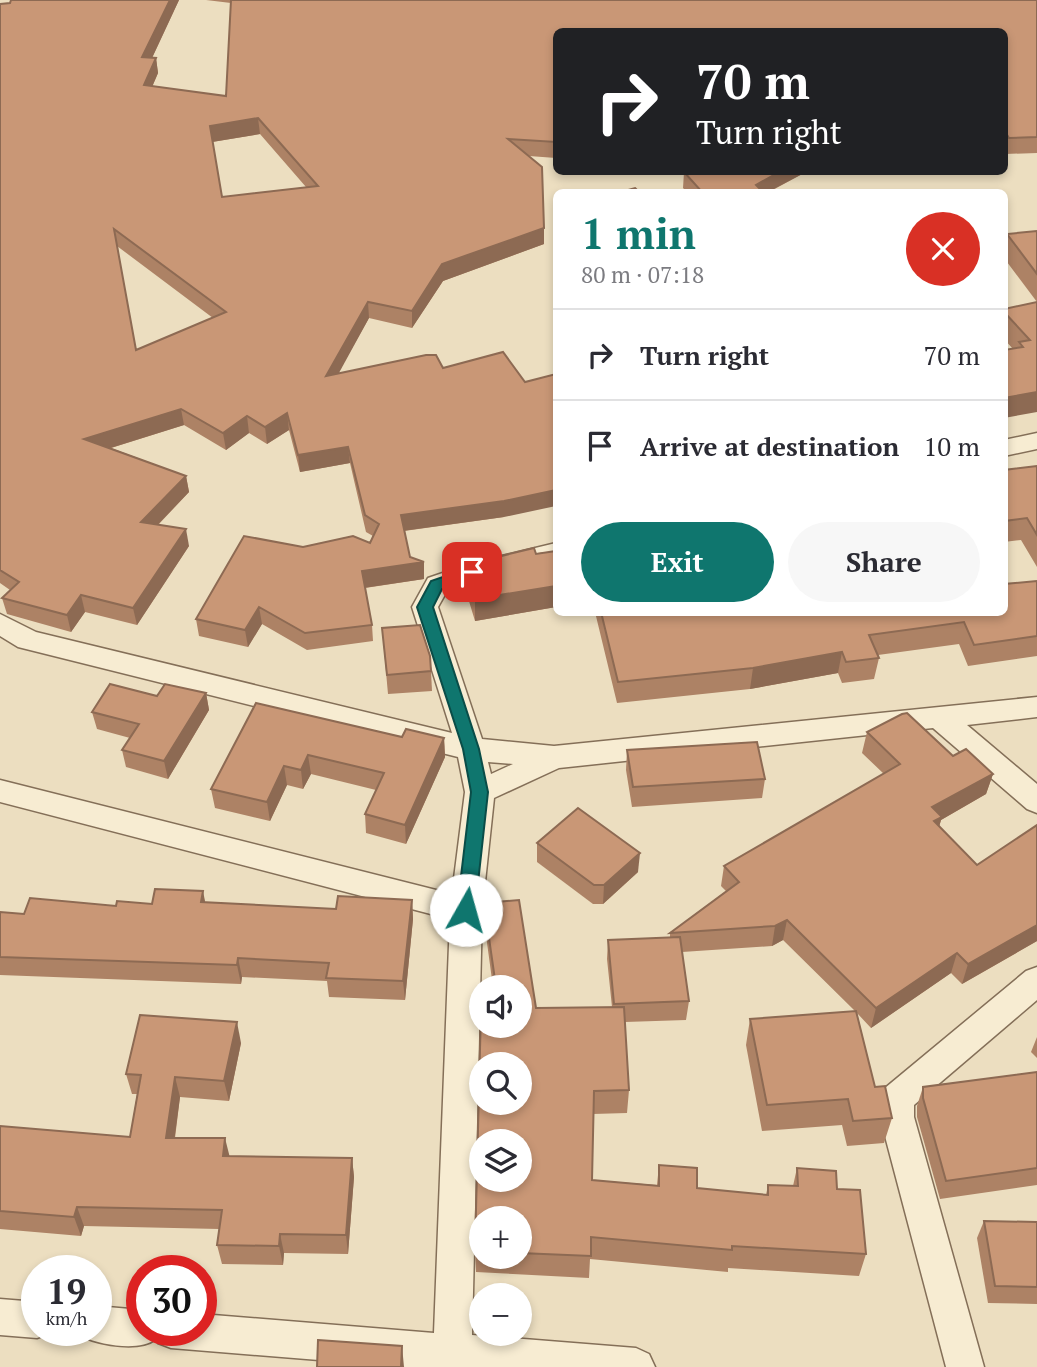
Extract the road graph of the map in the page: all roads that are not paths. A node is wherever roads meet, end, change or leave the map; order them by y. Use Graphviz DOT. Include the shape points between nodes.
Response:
graph roads {
  1 [pos="1037,441"];
  2 [pos="1008,447"];
  3 [pos="553,553"];
  4 [pos="0,624"];
  5 [pos="1037,707"];
  6 [pos="937,716"];
  7 [pos="471,749"];
  8 [pos="555,757"];
  9 [pos="0,791"];
  10 [pos="480,792"];
  11 [pos="1037,800"];
  12 [pos="466,910"];
  13 [pos="1037,981"];
  14 [pos="0,1317"];
  15 [pos="21,1319"];
  16 [pos="217,1335"];
  17 [pos="452,1359"];
  18 [pos="636,1367"];
  19 [pos="965,1367"];
  1 -- 2 [label="street"];
  3 -- 7 [label="street" via="437,585 425,607"];
  4 -- 7 [label="street" via="28,640"];
  5 -- 6 [label="street"];
  6 -- 8 [label="street"];
  6 -- 11 [label="street"];
  7 -- 8 [label="street"];
  7 -- 10 [label="street"];
  8 -- 10 [label="street"];
  9 -- 12 [label="street"];
  10 -- 12 [label="street"];
  12 -- 17 [label="street"];
  13 -- 19 [label="street" via="897,1099 897,1117"];
  14 -- 15 [label="street"];
  16 -- 17 [label="street"];
  17 -- 18 [label="street"];
}
